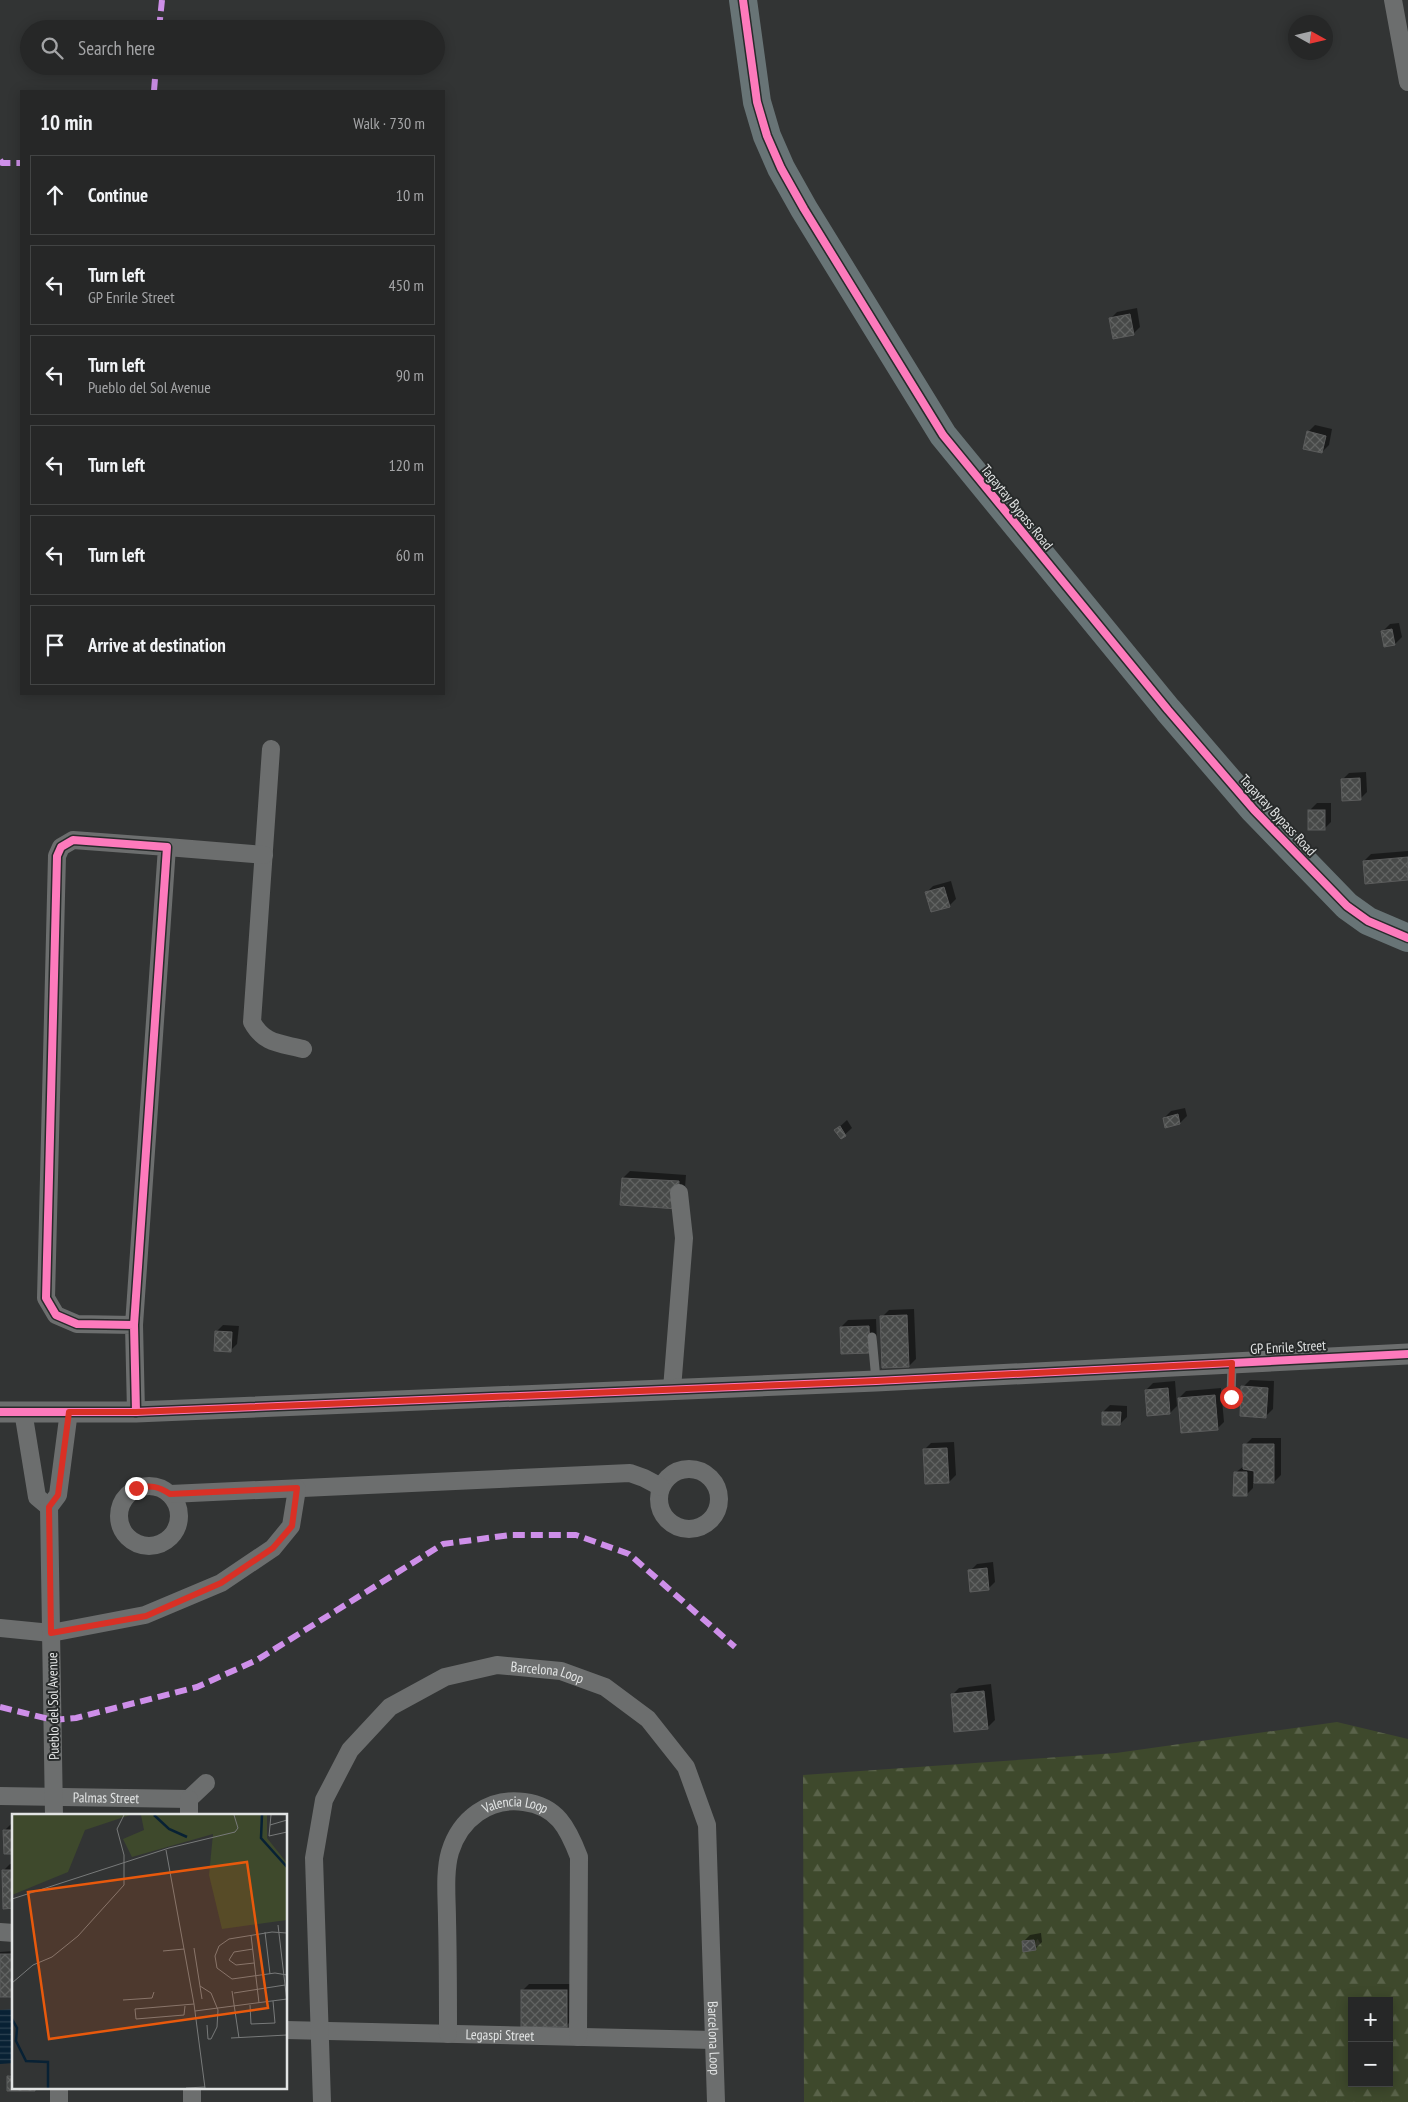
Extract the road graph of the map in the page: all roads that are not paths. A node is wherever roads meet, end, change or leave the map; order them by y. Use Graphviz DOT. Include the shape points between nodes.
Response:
graph roads {
  1 [pos="743,0"];
  2 [pos="1393,0"];
  3 [pos="1408,82"];
  4 [pos="271,749"];
  5 [pos="167,847"];
  6 [pos="264,855"];
  7 [pos="1408,938"];
  8 [pos="303,1049"];
  9 [pos="679,1193"];
  10 [pos="134,1326"];
  11 [pos="872,1337"];
  12 [pos="1408,1354"];
  13 [pos="1232,1363"];
  14 [pos="876,1381"];
  15 [pos="672,1389"];
  16 [pos="1231,1397"];
  17 [pos="23,1411"];
  18 [pos="0,1412"];
  19 [pos="69,1412"];
  20 [pos="136,1412"];
  21 [pos="661,1487"];
  22 [pos="297,1488"];
  23 [pos="170,1494"];
  24 [pos="49,1507"];
  25 [pos="0,1628"];
  26 [pos="51,1633"];
  27 [pos="206,1782"];
  28 [pos="0,1796"];
  29 [pos="54,1798"];
  30 [pos="189,1808"];
  31 [pos="54,1814"];
  32 [pos="288,2030"];
  33 [pos="319,2031"];
  34 [pos="448,2034"];
  35 [pos="578,2037"];
  36 [pos="714,2040"];
  37 [pos="322,2102"];
  38 [pos="716,2102"];
  1 -- 7 [label="main road, Tagaytay Bypass Road" via="757,102 781,168 943,435 1254,810 1347,906 1374,924"];
  2 -- 3 [label="street"];
  4 -- 6 [label="street"];
  5 -- 6 [label="street"];
  5 -- 10 [label="street"];
  5 -- 10 [label="street" via="73,840 61,847 57,856 46,1298 56,1315 77,1324"];
  6 -- 8 [label="street" via="252,1022 258,1034 267,1040"];
  9 -- 15 [label="street" via="684,1238"];
  10 -- 20 [label="street"];
  11 -- 14 [label="lane"];
  12 -- 13 [label="street, GP Enrile Street"];
  13 -- 14 [label="street, GP Enrile Street"];
  13 -- 16 [label="lane"];
  14 -- 15 [label="street, GP Enrile Street"];
  15 -- 20 [label="street, GP Enrile Street"];
  17 -- 18 [label="street, GP Enrile Street"];
  17 -- 19 [label="street, GP Enrile Street"];
  17 -- 24 [label="street" via="37,1496"];
  19 -- 20 [label="street, GP Enrile Street"];
  19 -- 24 [label="street, Pueblo del Sol Avenue" via="58,1495"];
  21 -- 22 [label="street" via="630,1473"];
  22 -- 23 [label="street"];
  22 -- 26 [label="street" via="292,1526 273,1548 221,1583 146,1616"];
  24 -- 26 [label="street, Pueblo del Sol Avenue"];
  25 -- 26 [label="street"];
  26 -- 29 [label="street, Pueblo del Sol Avenue"];
  27 -- 30 [label="street, Palmas Street"];
  28 -- 29 [label="street, Palmas Street"];
  29 -- 30 [label="street, Palmas Street"];
  29 -- 31 [label="street, Pueblo del Sol Avenue"];
  32 -- 33 [label="street, Legaspi Street"];
  33 -- 34 [label="street, Legaspi Street"];
  33 -- 36 [label="street, Barcelona Loop" via="314,1858 324,1800 350,1750 390,1707 445,1677 497,1665 561,1671 605,1688 648,1719 686,1767 707,1825"];
  33 -- 37 [label="street, Barcelona Loop"];
  34 -- 35 [label="street, Legaspi Street"];
  34 -- 35 [label="street, Valencia Loop" via="447,1890 450,1853 462,1826 487,1806 510,1800 534,1803 553,1813 569,1830 579,1856"];
  35 -- 36 [label="street, Legaspi Street"];
  36 -- 38 [label="street, Barcelona Loop"];
}
